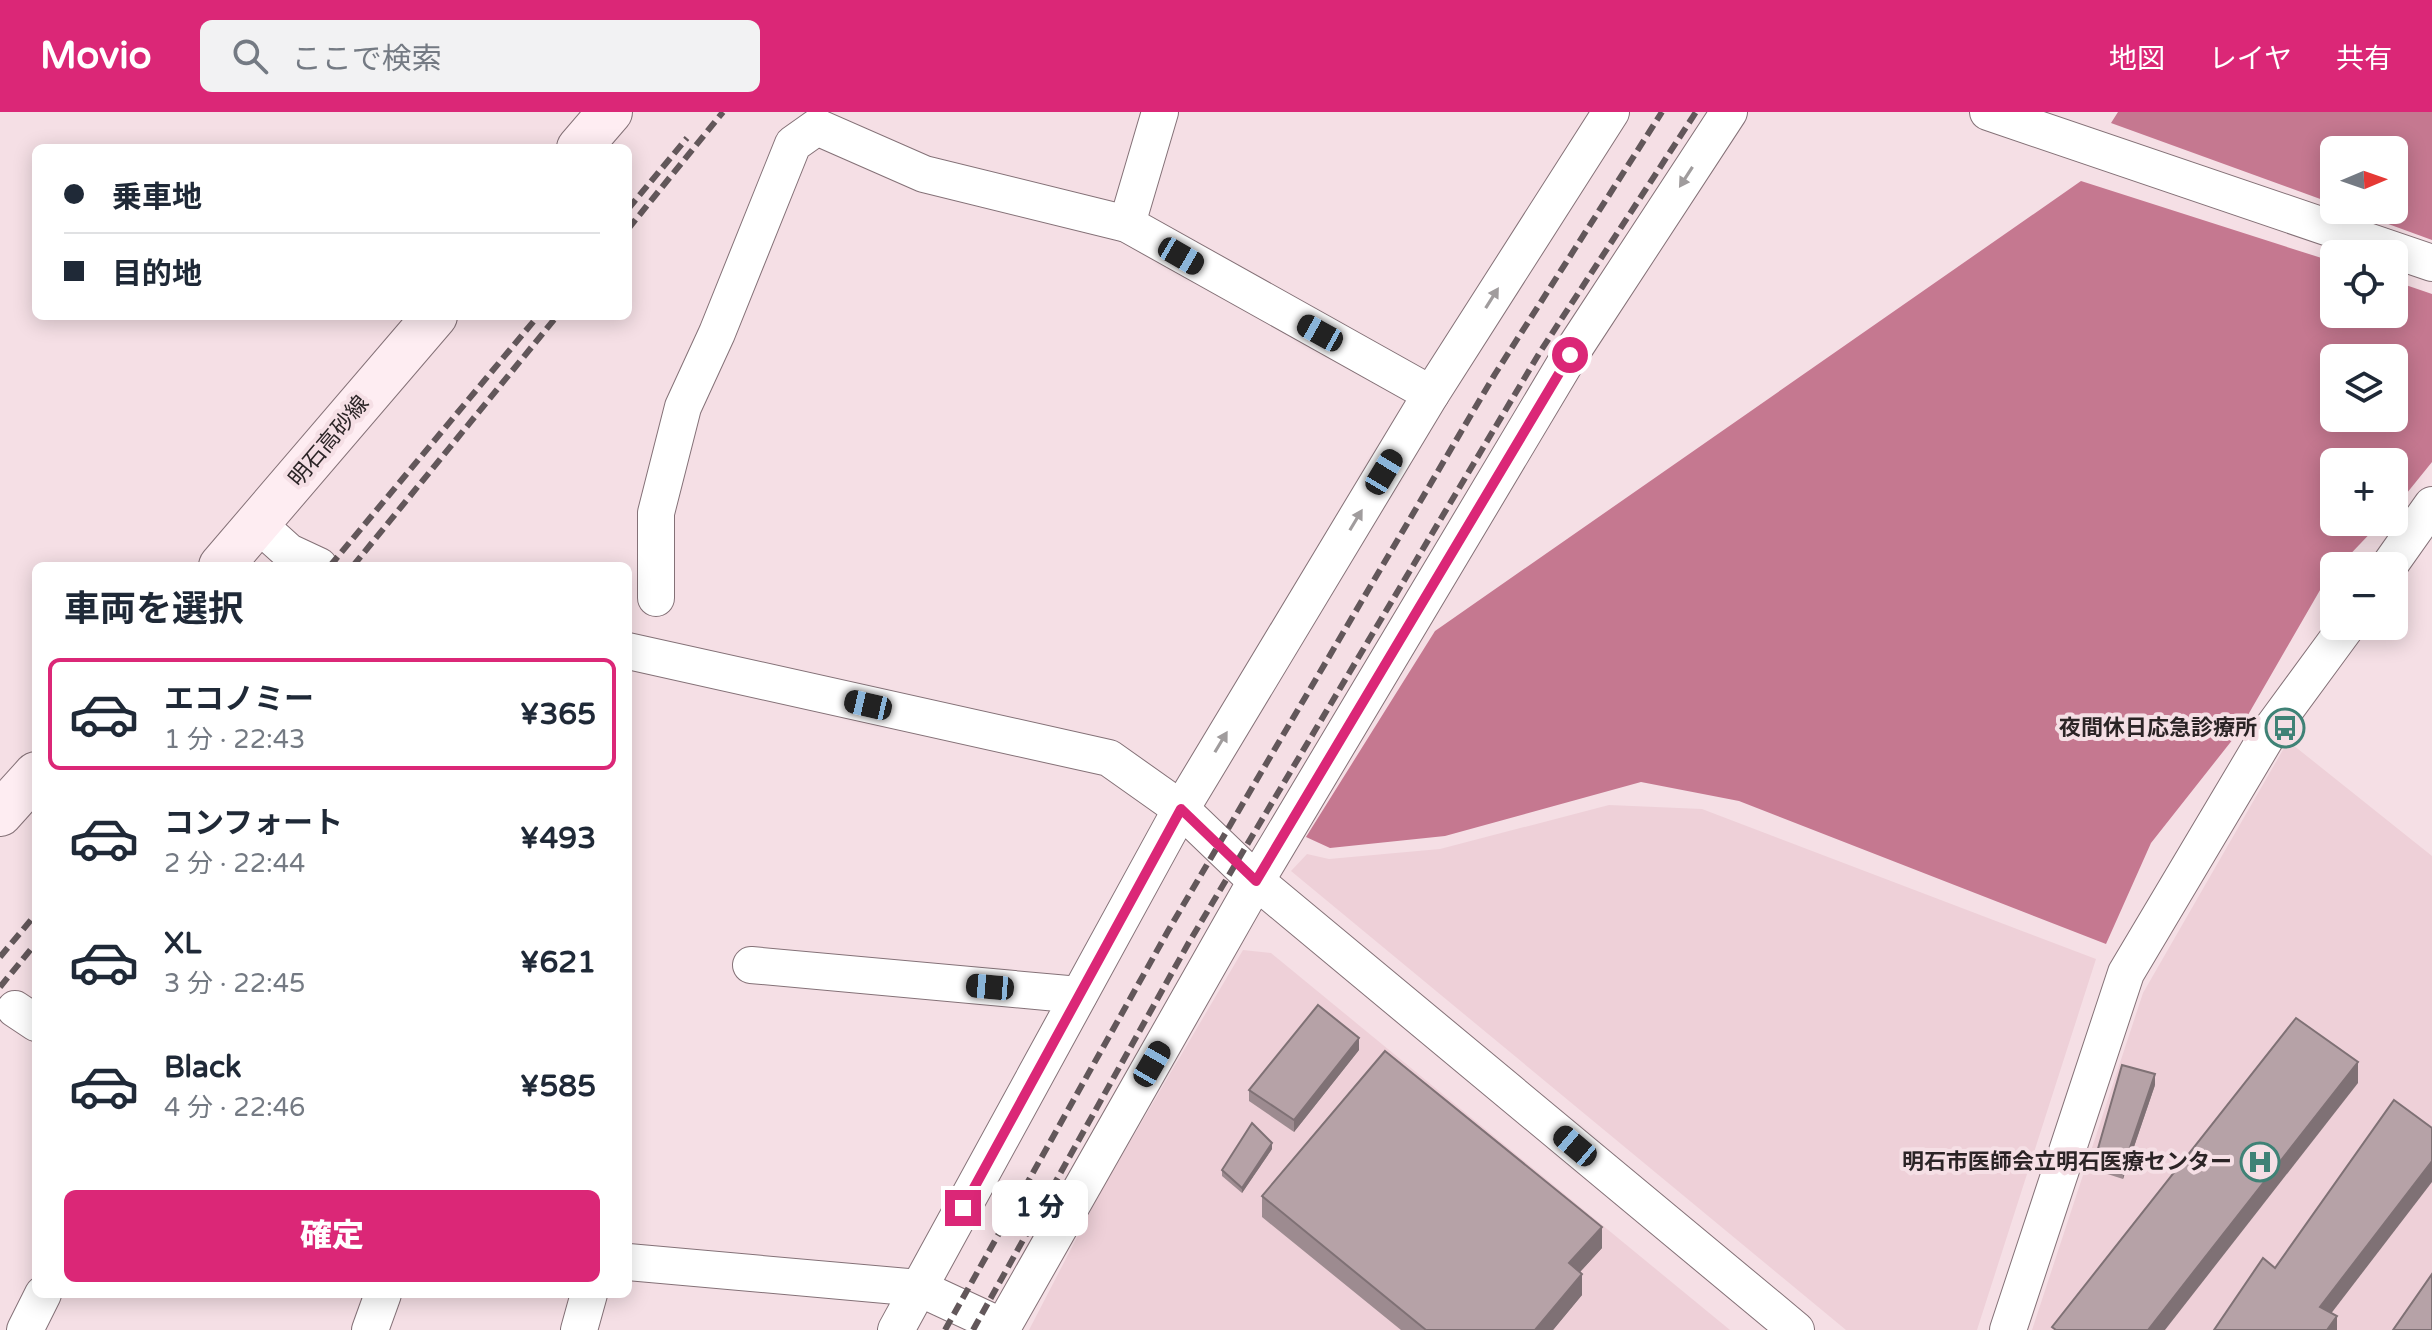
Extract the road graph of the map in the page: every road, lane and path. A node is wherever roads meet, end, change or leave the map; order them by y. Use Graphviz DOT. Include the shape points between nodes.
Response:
graph roads {
  1 [pos="610,112"];
  2 [pos="1160,112"];
  3 [pos="1611,112"];
  4 [pos="1729,112"];
  5 [pos="1988,112"];
  6 [pos="582,144"];
  7 [pos="1127,224"];
  8 [pos="2432,263"];
  9 [pos="432,320"];
  10 [pos="1431,394"];
  11 [pos="2432,505"];
  12 [pos="258,524"];
  13 [pos="2399,552"];
  14 [pos="225,562"];
  15 [pos="310,562"];
  16 [pos="656,598"];
  17 [pos="2337,640"];
  18 [pos="632,652"];
  19 [pos="32,778"];
  20 [pos="1181,809"];
  21 [pos="0,814"];
  22 [pos="1256,881"];
  23 [pos="751,965"];
  24 [pos="1079,995"];
  25 [pos="632,1262"];
  26 [pos="919,1288"];
  27 [pos="41,1298"];
  28 [pos="382,1298"];
  29 [pos="588,1298"];
  30 [pos="1002,1328"];
  31 [pos="25,1330"];
  32 [pos="370,1330"];
  33 [pos="579,1330"];
  34 [pos="896,1330"];
  35 [pos="1796,1330"];
  36 [pos="2008,1330"];
  1 -- 6 [label="main road"];
  2 -- 7 [label="street"];
  10 -- 3 [label="street, one-way"];
  4 -- 22 [label="street, one-way" via="1570,355"];
  5 -- 8 [label="street"];
  7 -- 10 [label="street"];
  7 -- 16 [label="street" via="924,174 817,127 793,144 683,407 656,513"];
  9 -- 12 [label="main road, 明石高砂線"];
  20 -- 10 [label="street, one-way"];
  11 -- 13 [label="street"];
  12 -- 14 [label="main road, 明石高砂線"];
  12 -- 15 [label="street" via="289,552"];
  17 -- 36 [label="street" via="2270,731 2126,973"];
  18 -- 20 [label="street" via="1109,758"];
  19 -- 21 [label="main road"];
  20 -- 22 [label="street"];
  20 -- 24 [label="street"];
  22 -- 30 [label="street"];
  22 -- 35 [label="street"];
  23 -- 24 [label="street"];
  24 -- 26 [label="street"];
  25 -- 26 [label="street"];
  26 -- 30 [label="street"];
  26 -- 34 [label="street"];
  27 -- 31 [label="street"];
  28 -- 32 [label="street"];
  29 -- 33 [label="street"];
}
